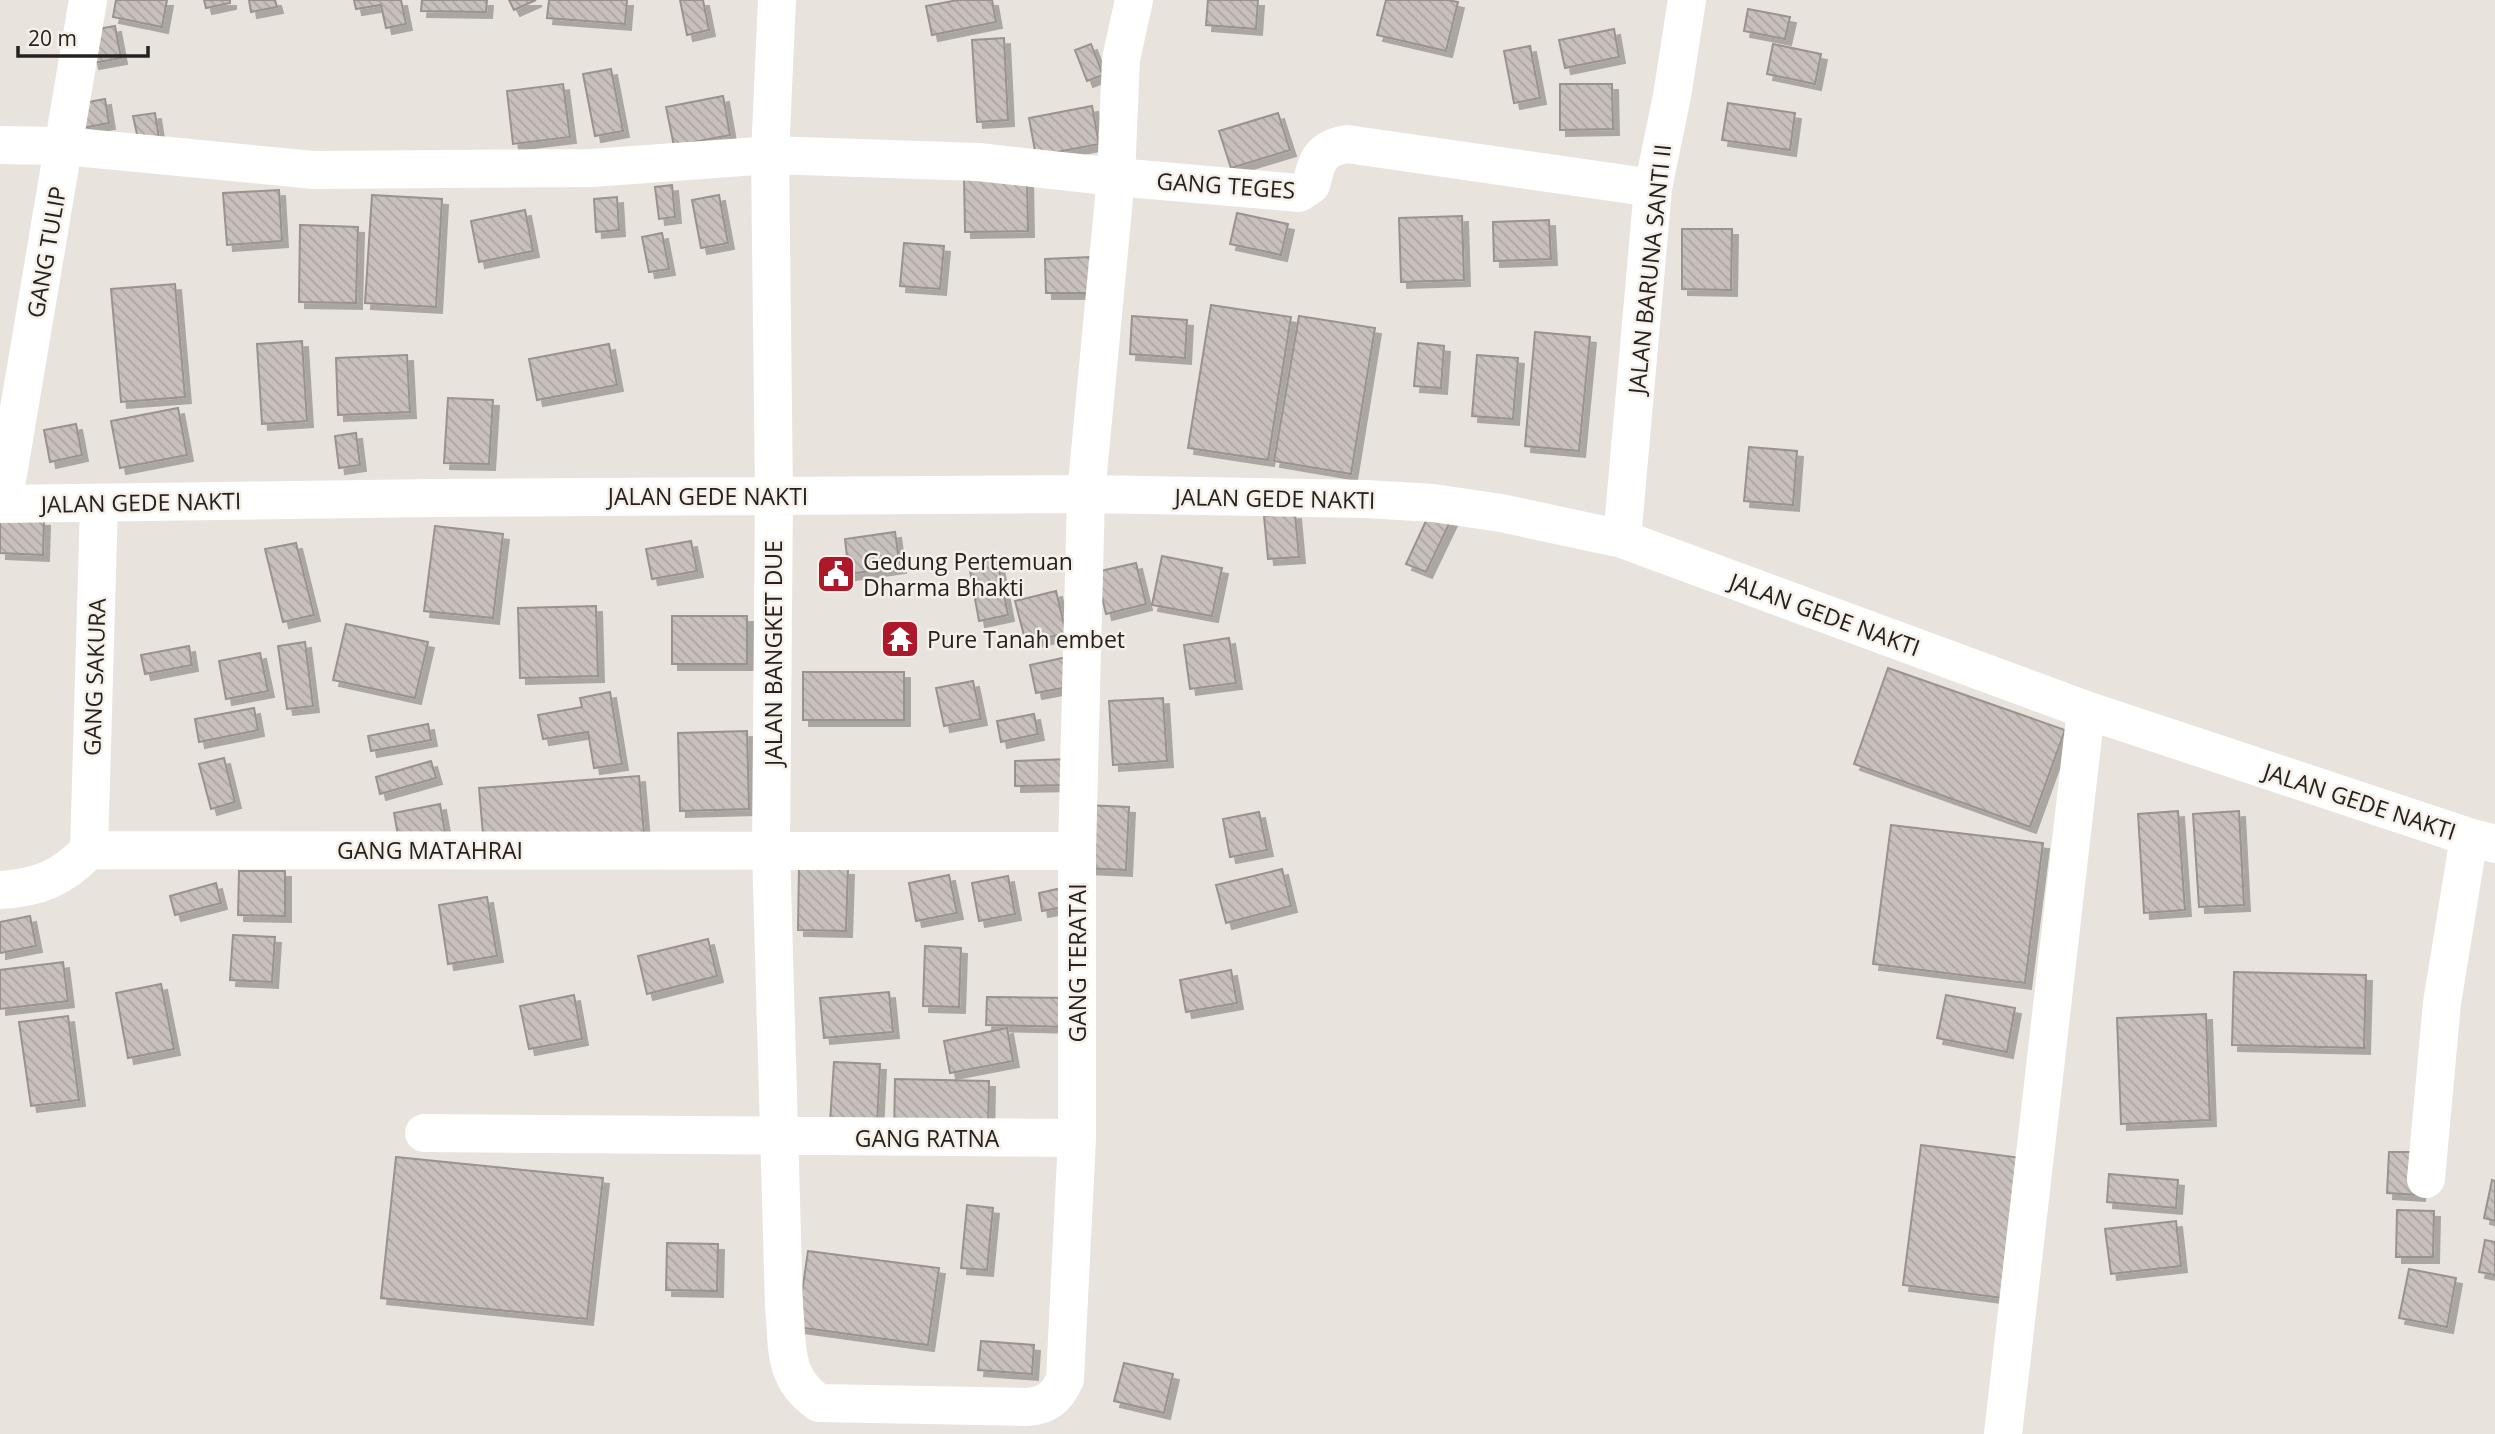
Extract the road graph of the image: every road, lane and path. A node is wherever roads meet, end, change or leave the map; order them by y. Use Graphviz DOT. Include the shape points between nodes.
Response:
graph roads {
  1 [pos="88,0"];
  2 [pos="777,0"];
  3 [pos="1134,0"];
  4 [pos="1687,0"];
  5 [pos="0,145"];
  6 [pos="64,146"];
  7 [pos="770,155"];
  8 [pos="1116,177"];
  9 [pos="1653,188"];
  10 [pos="1086,494"];
  11 [pos="774,495"];
  12 [pos="1,504"];
  13 [pos="99,504"];
  14 [pos="1622,539"];
  15 [pos="2086,710"];
  16 [pos="2482,841"];
  17 [pos="771,849"];
  18 [pos="89,850"];
  19 [pos="1077,851"];
  20 [pos="0,890"];
  21 [pos="424,1133"];
  22 [pos="778,1137"];
  23 [pos="1076,1139"];
  24 [pos="2426,1179"];
  25 [pos="1026,1407"];
  26 [pos="2003,1434"];
  1 -- 6 [label="street, GANG TULIP"];
  2 -- 7 [label="street, JALAN BANGKET DUE"];
  3 -- 8 [label="street, GANG TERATAI" via="1121,59"];
  4 -- 9 [label="street, JALAN BARUNA SANTI II"];
  5 -- 6 [label="street, GANG TEGES"];
  6 -- 7 [label="street, GANG TEGES" via="314,170 592,168"];
  6 -- 12 [label="street, GANG TULIP"];
  7 -- 8 [label="street, GANG TEGES" via="978,162"];
  7 -- 11 [label="street, JALAN BANGKET DUE"];
  8 -- 9 [label="street, GANG TEGES" via="1299,193 1311,185 1324,152 1347,144"];
  8 -- 10 [label="street, GANG TERATAI"];
  9 -- 14 [label="street, JALAN BARUNA SANTI II"];
  10 -- 11 [label="street, JALAN GEDE NAKTI"];
  10 -- 14 [label="street, JALAN GEDE NAKTI" via="1433,503"];
  10 -- 19 [label="street, GANG TERATAI"];
  11 -- 13 [label="street, JALAN GEDE NAKTI"];
  11 -- 17 [label="street, JALAN BANGKET DUE"];
  12 -- 13 [label="street, JALAN GEDE NAKTI"];
  13 -- 18 [label="street, GANG SAKURA"];
  14 -- 15 [label="street, JALAN GEDE NAKTI"];
  15 -- 16 [label="street, JALAN GEDE NAKTI"];
  15 -- 26 [label="street"];
  16 -- 24 [label="street" via="2442,1003"];
  17 -- 18 [label="street, GANG MATAHRAI"];
  17 -- 19 [label="street, GANG MATAHRAI"];
  17 -- 22 [label="street, JALAN BANGKET DUE"];
  18 -- 20 [label="street" via="76,864 43,884"];
  19 -- 23 [label="street, GANG TERATAI"];
  21 -- 22 [label="street, GANG RATNA"];
  22 -- 23 [label="street, GANG RATNA"];
  22 -- 25 [label="street, JALAN BANGKET DUE" via="784,1306 791,1372 805,1394 819,1403"];
  23 -- 25 [label="street, GANG TERATAI" via="1065,1379 1053,1399"];
}
